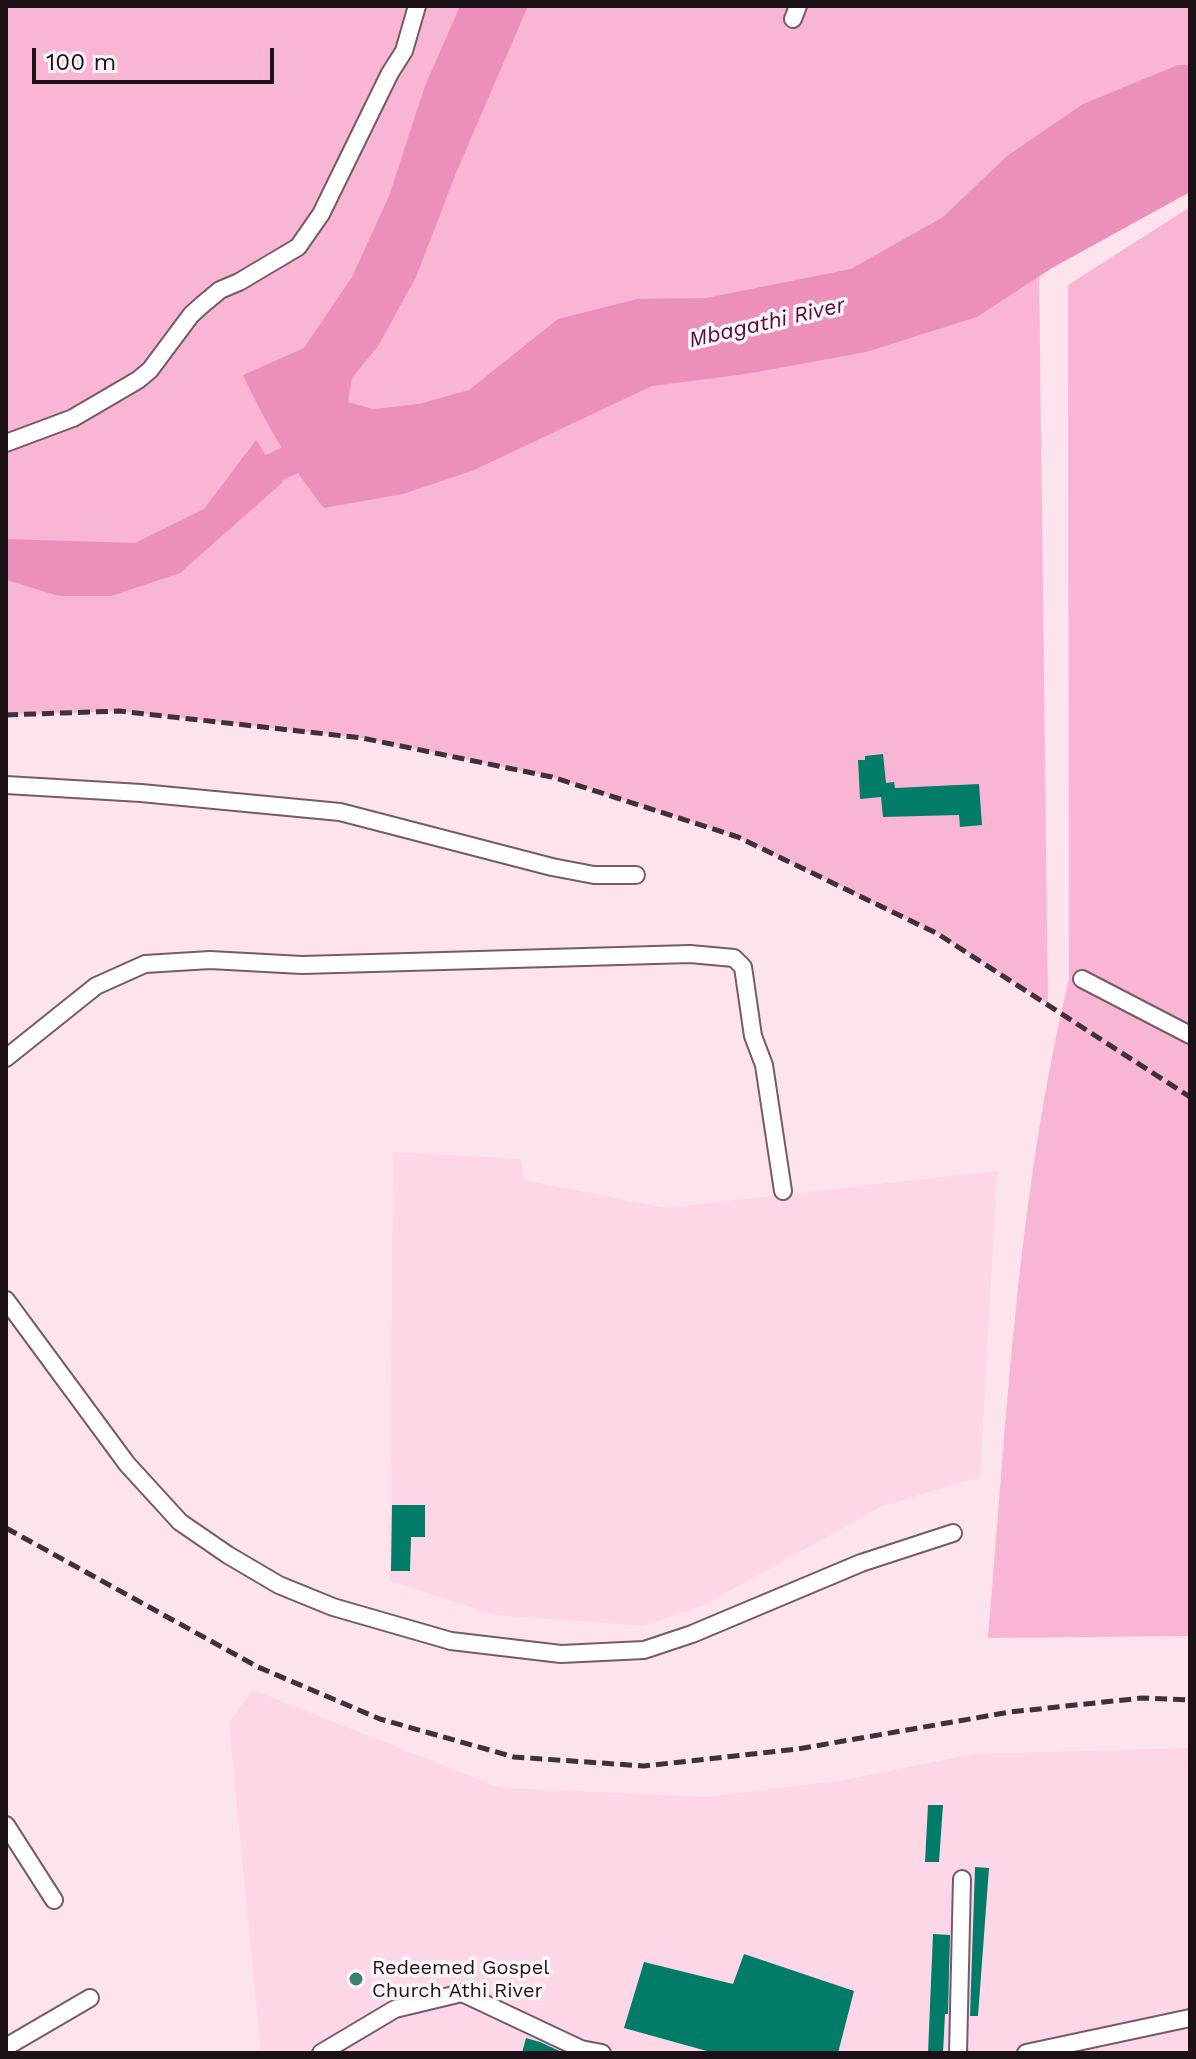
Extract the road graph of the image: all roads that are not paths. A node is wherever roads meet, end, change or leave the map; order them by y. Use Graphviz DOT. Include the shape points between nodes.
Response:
graph roads {
  1 [pos="417,6"];
  2 [pos="6,443"];
  3 [pos="6,785"];
  4 [pos="636,875"];
  5 [pos="1082,979"];
  6 [pos="1190,1035"];
  7 [pos="6,1058"];
  8 [pos="783,1191"];
  9 [pos="6,1300"];
  10 [pos="953,1533"];
  11 [pos="6,1825"];
  12 [pos="962,1879"];
  13 [pos="54,1900"];
  14 [pos="90,1998"];
  15 [pos="1190,2018"];
  16 [pos="6,2047"];
  17 [pos="1029,2052"];
  18 [pos="321,2053"];
  19 [pos="602,2053"];
  20 [pos="958,2053"];
  1 -- 2 [label="street" via="404,51 321,214 298,247 220,290 191,315 138,380 65,422"];
  3 -- 4 [label="street" via="340,812 552,867"];
  5 -- 6 [label="street"];
  7 -- 8 [label="street" via="96,986 145,964 690,954 734,958 743,967 753,1036 764,1065"];
  9 -- 10 [label="street" via="127,1464 180,1522 279,1585 333,1607 451,1641 561,1654 644,1650 861,1563"];
  11 -- 13 [label="street"];
  12 -- 20 [label="street"];
  14 -- 16 [label="street"];
  15 -- 17 [label="street"];
  18 -- 19 [label="street" via="395,2009 462,1993 581,2049"];
}
